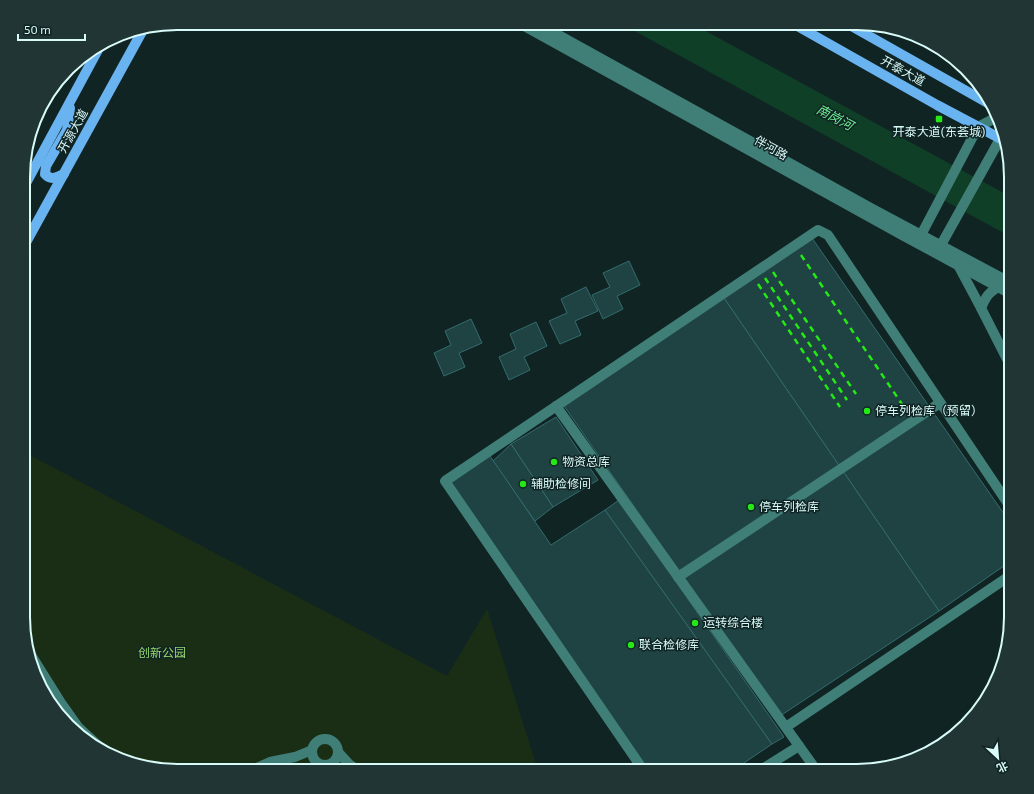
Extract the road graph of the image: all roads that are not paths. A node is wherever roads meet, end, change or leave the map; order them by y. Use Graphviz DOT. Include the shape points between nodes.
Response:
graph roads {
  1 [pos="532,30"];
  2 [pos="550,30"];
  3 [pos="805,30"];
  4 [pos="858,30"];
  5 [pos="140,35"];
  6 [pos="95,55"];
  7 [pos="71,100"];
  8 [pos="982,100"];
  9 [pos="992,119"];
  10 [pos="978,127"];
  11 [pos="998,137"];
  12 [pos="999,141"];
  13 [pos="64,174"];
  14 [pos="30,176"];
  15 [pos="30,235"];
  16 [pos="921,235"];
  17 [pos="941,245"];
  18 [pos="926,248"];
  19 [pos="958,265"];
  20 [pos="1004,279"];
  21 [pos="998,287"];
  22 [pos="1004,290"];
  23 [pos="981,308"];
  24 [pos="1004,353"];
  25 [pos="940,403"];
  26 [pos="556,406"];
  27 [pos="1004,498"];
  28 [pos="678,577"];
  29 [pos="1004,580"];
  30 [pos="40,669"];
  31 [pos="76,724"];
  32 [pos="786,727"];
  33 [pos="799,746"];
  34 [pos="312,750"];
  35 [pos="339,753"];
  36 [pos="264,764"];
  37 [pos="320,764"];
  38 [pos="331,764"];
  39 [pos="349,764"];
  40 [pos="639,764"];
  41 [pos="770,764"];
  42 [pos="812,764"];
  1 -- 18 [label="street, 伴河路"];
  2 -- 16 [label="street, 伴河路"];
  3 -- 10 [label="main road, 开泰大道"];
  4 -- 8 [label="main road, 开泰大道"];
  5 -- 13 [label="main road, 开源大道"];
  6 -- 7 [label="main road, 开源大道"];
  7 -- 13 [label="main road" via="66,130 45,171 50,178"];
  7 -- 14 [label="main road, 开源大道"];
  9 -- 10 [label="street"];
  10 -- 11 [label="main road, 开泰大道"];
  10 -- 16 [label="street"];
  12 -- 17 [label="street"];
  13 -- 15 [label="main road, 开源大道"];
  16 -- 17 [label="street, 伴河路"];
  16 -- 18 [label="street"];
  17 -- 18 [label="street"];
  17 -- 20 [label="street, 伴河路"];
  18 -- 19 [label="street, 伴河路"];
  19 -- 21 [label="street, 伴河路"];
  19 -- 23 [label="street"];
  21 -- 22 [label="street, 伴河路"];
  21 -- 23 [label="street" via="988,293"];
  23 -- 24 [label="street"];
  25 -- 26 [label="street" via="828,235 818,230"];
  25 -- 27 [label="street"];
  25 -- 28 [label="street"];
  26 -- 28 [label="street"];
  26 -- 40 [label="street" via="445,481"];
  28 -- 32 [label="street"];
  29 -- 32 [label="street"];
  30 -- 31 [label="street"];
  32 -- 33 [label="street"];
  33 -- 41 [label="street"];
  33 -- 42 [label="street"];
  34 -- 35 [label="street" via="320,740 329,739 336,744"];
  34 -- 36 [label="street"];
  34 -- 37 [label="street" via="313,758"];
  35 -- 38 [label="street" via="336,761"];
  35 -- 39 [label="street"];
}
